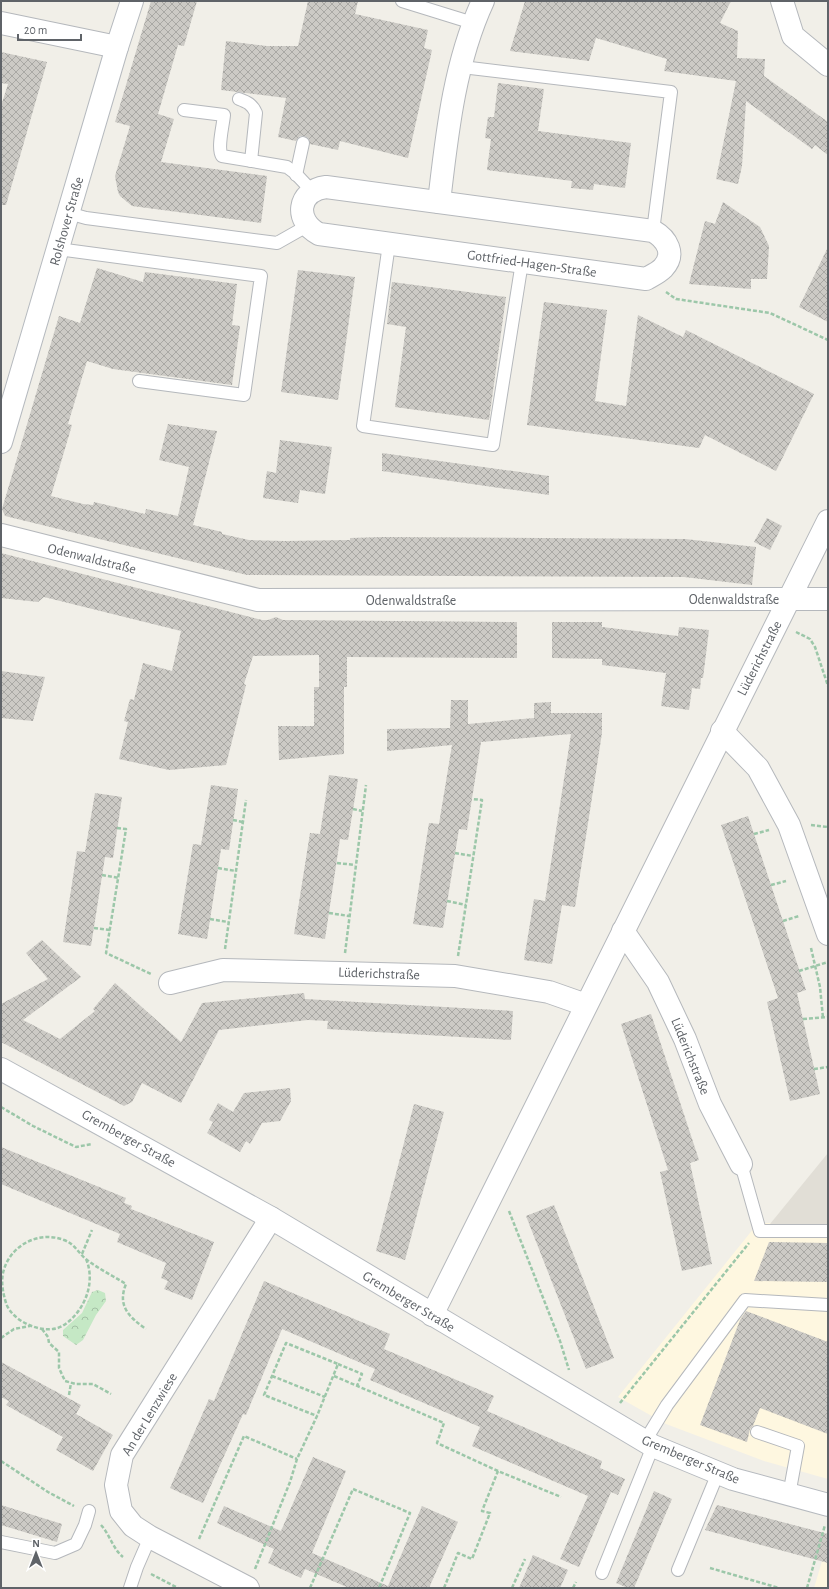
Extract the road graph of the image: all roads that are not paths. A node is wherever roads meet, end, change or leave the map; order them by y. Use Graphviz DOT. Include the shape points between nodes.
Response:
graph roads {
  1 [pos="132,1"];
  2 [pos="402,1"];
  3 [pos="483,1"];
  4 [pos="782,1"];
  5 [pos="1,23"];
  6 [pos="473,23"];
  7 [pos="117,48"];
  8 [pos="828,65"];
  9 [pos="462,67"];
  10 [pos="239,99"];
  11 [pos="184,110"];
  12 [pos="303,143"];
  13 [pos="251,161"];
  14 [pos="296,175"];
  15 [pos="312,191"];
  16 [pos="439,202"];
  17 [pos="68,213"];
  18 [pos="307,226"];
  19 [pos="653,231"];
  20 [pos="389,244"];
  21 [pos="58,249"];
  22 [pos="522,262"];
  23 [pos="139,381"];
  24 [pos="1,442"];
  25 [pos="828,521"];
  26 [pos="1,535"];
  27 [pos="790,599"];
  28 [pos="828,599"];
  29 [pos="722,731"];
  30 [pos="623,930"];
  31 [pos="828,934"];
  32 [pos="170,983"];
  33 [pos="586,1005"];
  34 [pos="1,1069"];
  35 [pos="11,1080"];
  36 [pos="741,1164"];
  37 [pos="271,1218"];
  38 [pos="828,1232"];
  39 [pos="828,1305"];
  40 [pos="432,1315"];
  41 [pos="757,1432"];
  42 [pos="649,1443"];
  43 [pos="718,1473"];
  44 [pos="789,1495"];
  45 [pos="89,1511"];
  46 [pos="827,1514"];
  47 [pos="150,1537"];
  48 [pos="1,1542"];
  49 [pos="678,1570"];
  50 [pos="602,1573"];
  51 [pos="130,1588"];
  52 [pos="248,1588"];
  1 -- 7 [label="street, Rolshover Straße"];
  2 -- 6 [label="lane"];
  3 -- 6 [label="street"];
  4 -- 8 [label="street" via="793,36"];
  5 -- 7 [label="street"];
  6 -- 9 [label="street"];
  7 -- 17 [label="street, Rolshover Straße"];
  9 -- 16 [label="street" via="451,109"];
  9 -- 19 [label="lane" via="671,92"];
  10 -- 13 [label="lane" via="248,102 256,113"];
  11 -- 13 [label="lane" via="224,115 220,146 222,156"];
  12 -- 14 [label="lane"];
  13 -- 14 [label="lane" via="287,167"];
  14 -- 15 [label="lane"];
  15 -- 16 [label="street" via="326,187"];
  15 -- 18 [label="street" via="303,204 302,211"];
  16 -- 19 [label="street"];
  17 -- 18 [label="lane" via="86,218 277,243"];
  17 -- 21 [label="street, Rolshover Straße"];
  18 -- 20 [label="street, Gottfried-Hagen-Straße" via="319,234"];
  19 -- 22 [label="street, Gottfried-Hagen-Straße" via="666,241 669,256 662,269 646,278"];
  20 -- 22 [label="street, Gottfried-Hagen-Straße"];
  20 -- 22 [label="lane" via="363,426 493,445"];
  21 -- 23 [label="lane" via="261,276 244,396"];
  21 -- 24 [label="street, Rolshover Straße"];
  25 -- 27 [label="street, Lüderichstraße"];
  26 -- 27 [label="street, Odenwaldstraße" via="258,600"];
  27 -- 28 [label="street, Odenwaldstraße"];
  27 -- 29 [label="street, Lüderichstraße"];
  29 -- 30 [label="street, Lüderichstraße"];
  29 -- 31 [label="street" via="758,768 789,825"];
  30 -- 33 [label="street, Lüderichstraße"];
  30 -- 36 [label="street, Lüderichstraße" via="658,982 685,1039 710,1104"];
  32 -- 33 [label="street, Lüderichstraße" via="223,970 455,976 549,992"];
  33 -- 40 [label="street, Lüderichstraße"];
  34 -- 35 [label="street, Gremberger Straße"];
  35 -- 37 [label="street, Gremberger Straße" via="126,1137"];
  36 -- 38 [label="lane" via="760,1231"];
  37 -- 40 [label="street, Gremberger Straße"];
  37 -- 47 [label="street, An der Lenzwiese" via="122,1455 116,1485 121,1511 133,1526"];
  39 -- 42 [label="lane" via="745,1300 667,1405"];
  40 -- 42 [label="street, Gremberger Straße"];
  41 -- 44 [label="lane" via="798,1446"];
  42 -- 43 [label="street, Gremberger Straße"];
  42 -- 50 [label="lane"];
  43 -- 44 [label="street, Gremberger Straße"];
  43 -- 49 [label="lane"];
  44 -- 46 [label="street, Gremberger Straße"];
  45 -- 48 [label="lane" via="76,1544 55,1553"];
  47 -- 51 [label="lane"];
  47 -- 52 [label="street, An der Lenzwiese"];
}
